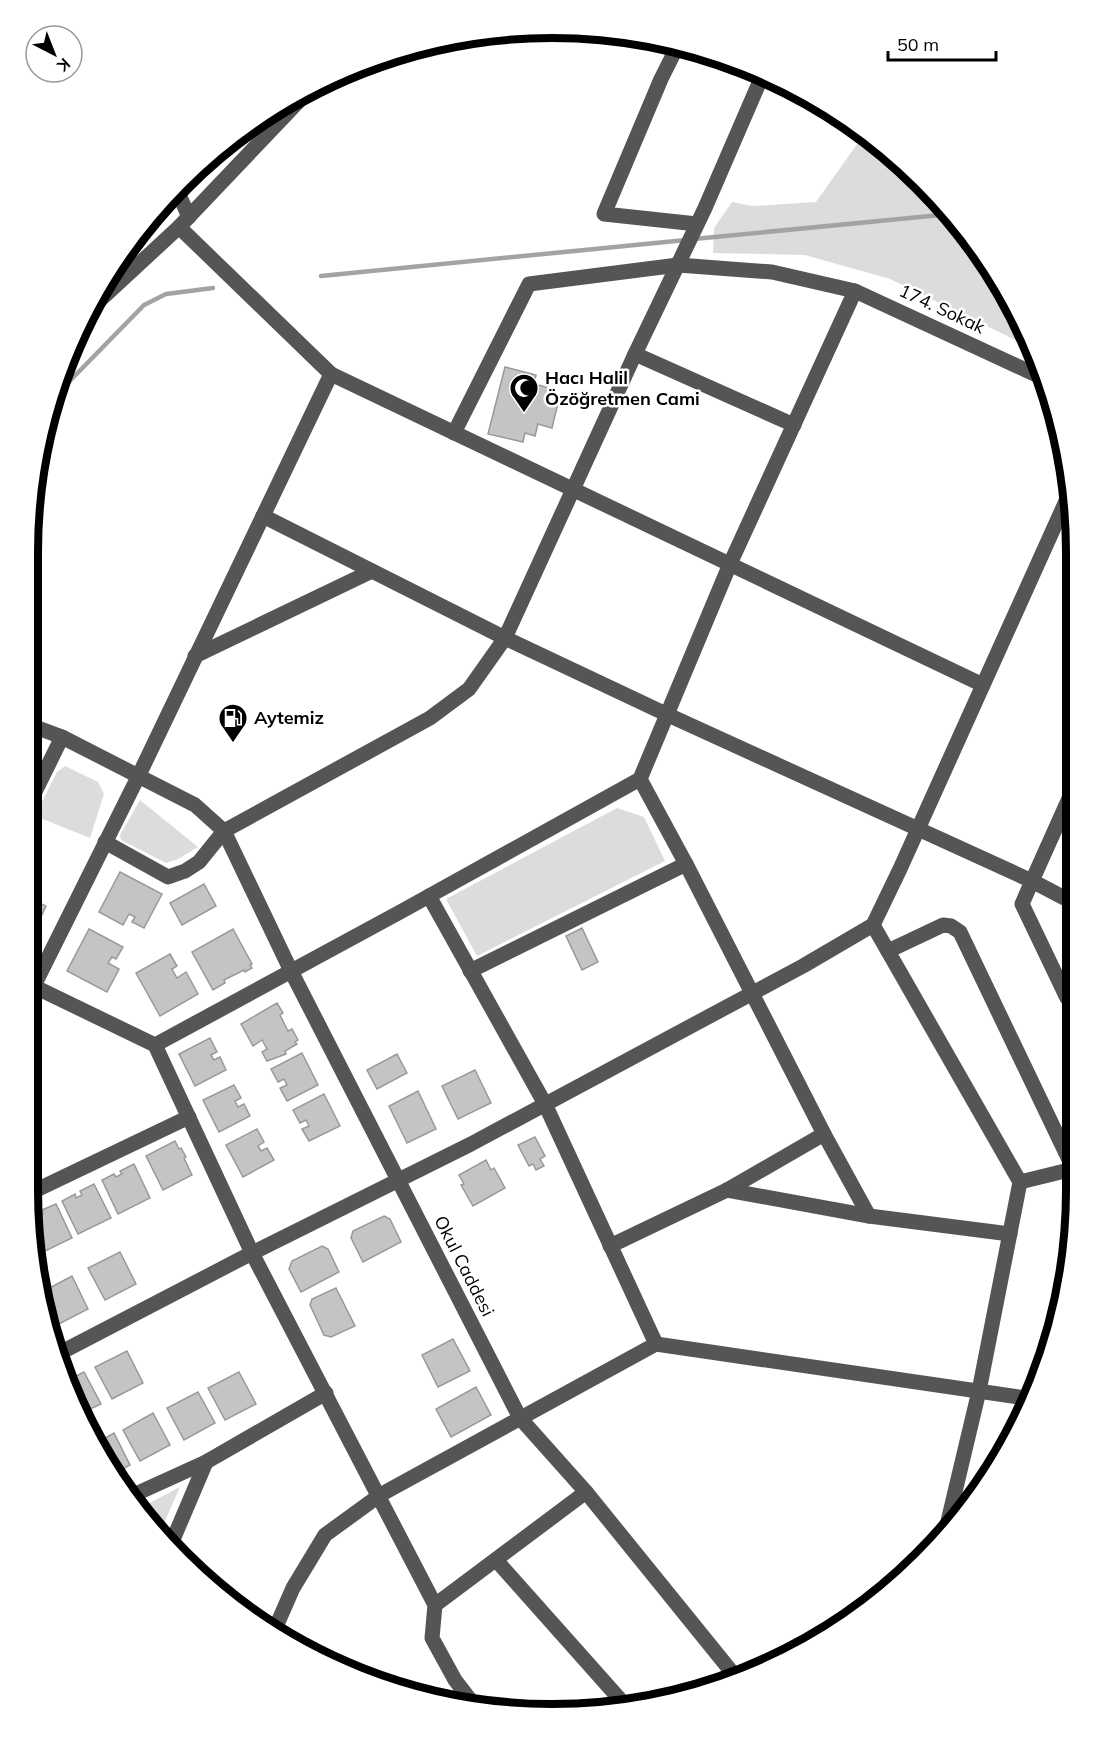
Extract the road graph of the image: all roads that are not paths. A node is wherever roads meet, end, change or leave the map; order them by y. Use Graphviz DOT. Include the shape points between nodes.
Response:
graph roads {
  1 [pos="674,52"];
  2 [pos="760,82"];
  3 [pos="290,109"];
  4 [pos="178,198"];
  5 [pos="184,222"];
  6 [pos="697,224"];
  7 [pos="681,259"];
  8 [pos="855,291"];
  9 [pos="106,295"];
  10 [pos="635,354"];
  11 [pos="331,374"];
  12 [pos="1034,374"];
  13 [pos="794,425"];
  14 [pos="454,433"];
  15 [pos="573,489"];
  16 [pos="1064,512"];
  17 [pos="262,516"];
  18 [pos="730,564"];
  19 [pos="372,571"];
  20 [pos="505,638"];
  21 [pos="195,656"];
  22 [pos="983,685"];
  23 [pos="666,714"];
  24 [pos="38,728"];
  25 [pos="62,737"];
  26 [pos="139,775"];
  27 [pos="640,779"];
  28 [pos="38,787"];
  29 [pos="1066,805"];
  30 [pos="918,828"];
  31 [pos="224,831"];
  32 [pos="105,842"];
  33 [pos="686,864"];
  34 [pos="1032,881"];
  35 [pos="429,896"];
  36 [pos="1066,899"];
  37 [pos="873,925"];
  38 [pos="888,951"];
  39 [pos="291,971"];
  40 [pos="470,971"];
  41 [pos="38,978"];
  42 [pos="752,994"];
  43 [pos="38,995"];
  44 [pos="1066,996"];
  45 [pos="155,1045"];
  46 [pos="545,1104"];
  47 [pos="189,1117"];
  48 [pos="824,1134"];
  49 [pos="1066,1154"];
  50 [pos="1066,1171"];
  51 [pos="398,1180"];
  52 [pos="1020,1182"];
  53 [pos="38,1189"];
  54 [pos="727,1190"];
  55 [pos="869,1216"];
  56 [pos="1010,1234"];
  57 [pos="610,1246"];
  58 [pos="252,1252"];
  59 [pos="656,1344"];
  60 [pos="64,1351"];
  61 [pos="979,1391"];
  62 [pos="326,1393"];
  63 [pos="1022,1398"];
  64 [pos="520,1418"];
  65 [pos="206,1462"];
  66 [pos="586,1492"];
  67 [pos="137,1493"];
  68 [pos="380,1495"];
  69 [pos="949,1516"];
  70 [pos="174,1538"];
  71 [pos="496,1560"];
  72 [pos="435,1605"];
  73 [pos="277,1625"];
  74 [pos="731,1672"];
  75 [pos="469,1698"];
  76 [pos="620,1700"];
  1 -- 6 [label="street" via="604,214"];
  2 -- 6 [label="street"];
  3 -- 5 [label="street"];
  4 -- 5 [label="street"];
  5 -- 9 [label="street"];
  5 -- 11 [label="street"];
  6 -- 7 [label="street"];
  7 -- 8 [label="street, 174. Sokak" via="772,272"];
  7 -- 10 [label="street"];
  7 -- 14 [label="street, 174. Sokak" via="529,284"];
  8 -- 12 [label="street, 174. Sokak"];
  8 -- 13 [label="street"];
  10 -- 13 [label="street"];
  10 -- 15 [label="street"];
  11 -- 14 [label="street"];
  11 -- 17 [label="street"];
  13 -- 18 [label="street"];
  14 -- 15 [label="street"];
  15 -- 18 [label="street"];
  15 -- 20 [label="street"];
  16 -- 22 [label="street"];
  17 -- 19 [label="street"];
  17 -- 21 [label="street"];
  18 -- 22 [label="street"];
  18 -- 23 [label="street"];
  19 -- 20 [label="street"];
  19 -- 21 [label="street"];
  20 -- 23 [label="street"];
  20 -- 31 [label="street" via="469,689 430,718"];
  21 -- 26 [label="street"];
  22 -- 30 [label="street"];
  23 -- 27 [label="street"];
  23 -- 30 [label="street"];
  24 -- 25 [label="street"];
  25 -- 26 [label="street"];
  25 -- 28 [label="street"];
  26 -- 31 [label="street" via="195,805"];
  26 -- 32 [label="street"];
  27 -- 33 [label="street"];
  27 -- 35 [label="street"];
  29 -- 34 [label="street"];
  30 -- 34 [label="street"];
  30 -- 37 [label="street"];
  31 -- 32 [label="street" via="199,862 168,877"];
  31 -- 39 [label="street, Okul Caddesi"];
  32 -- 41 [label="street"];
  33 -- 40 [label="street"];
  33 -- 42 [label="street"];
  34 -- 36 [label="street"];
  34 -- 44 [label="street" via="1022,904"];
  35 -- 39 [label="street"];
  35 -- 40 [label="street"];
  37 -- 38 [label="street"];
  37 -- 42 [label="street"];
  38 -- 49 [label="street" via="944,925 960,932"];
  38 -- 52 [label="street"];
  39 -- 45 [label="street"];
  39 -- 51 [label="street, Okul Caddesi"];
  40 -- 46 [label="street"];
  42 -- 46 [label="street"];
  42 -- 48 [label="street"];
  43 -- 45 [label="street"];
  45 -- 47 [label="street"];
  46 -- 51 [label="street"];
  46 -- 57 [label="street"];
  47 -- 53 [label="street"];
  47 -- 58 [label="street"];
  48 -- 54 [label="street"];
  48 -- 55 [label="street"];
  50 -- 52 [label="street"];
  51 -- 58 [label="street"];
  51 -- 64 [label="street, Okul Caddesi"];
  52 -- 56 [label="street"];
  54 -- 55 [label="street"];
  54 -- 57 [label="street"];
  55 -- 56 [label="street"];
  56 -- 61 [label="street"];
  57 -- 59 [label="street"];
  58 -- 60 [label="street"];
  58 -- 62 [label="street"];
  59 -- 61 [label="street"];
  59 -- 64 [label="street"];
  61 -- 63 [label="street"];
  61 -- 69 [label="street"];
  62 -- 65 [label="street"];
  62 -- 68 [label="street"];
  64 -- 66 [label="street, Okul Caddesi"];
  64 -- 68 [label="street"];
  65 -- 67 [label="street"];
  65 -- 70 [label="street"];
  66 -- 71 [label="street"];
  66 -- 74 [label="street, Okul Caddesi"];
  68 -- 72 [label="street"];
  68 -- 73 [label="street" via="325,1535 292,1588"];
  71 -- 72 [label="street"];
  71 -- 76 [label="street"];
  72 -- 75 [label="street" via="432,1638"];
}
